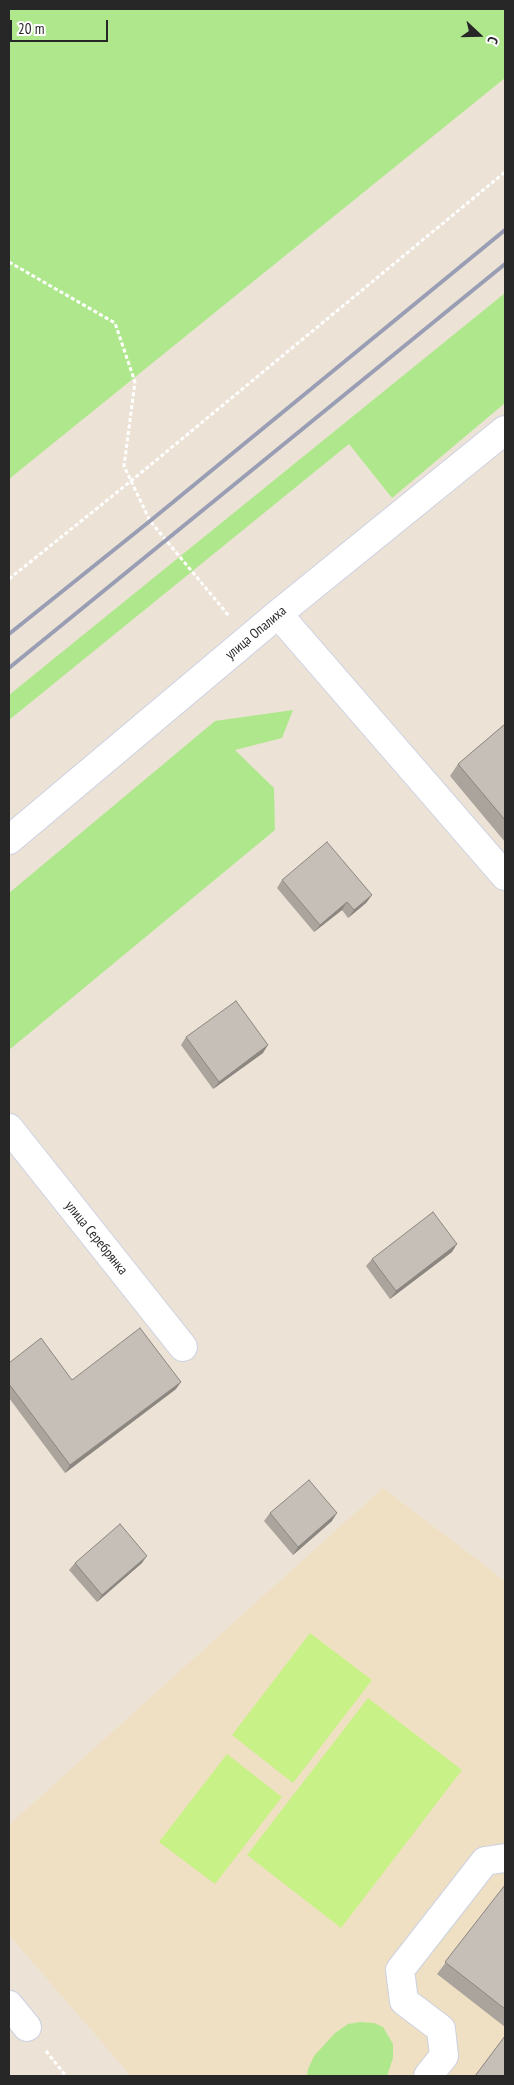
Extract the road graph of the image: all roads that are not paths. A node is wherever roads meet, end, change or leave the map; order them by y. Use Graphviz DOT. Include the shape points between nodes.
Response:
graph roads {
  1 [pos="505,430"];
  2 [pos="278,614"];
  3 [pos="9,840"];
  4 [pos="505,876"];
  5 [pos="9,1128"];
  6 [pos="183,1347"];
  7 [pos="505,1858"];
  8 [pos="9,2005"];
  9 [pos="27,2027"];
  10 [pos="428,2076"];
  1 -- 2 [label="street, улица Опалиха"];
  2 -- 3 [label="street, улица Опалиха"];
  2 -- 4 [label="street"];
  5 -- 6 [label="street, улица Серебрянка"];
  7 -- 10 [label="street" via="485,1860 400,1970 404,2001 440,2029 444,2056"];
  8 -- 9 [label="street"];
}
